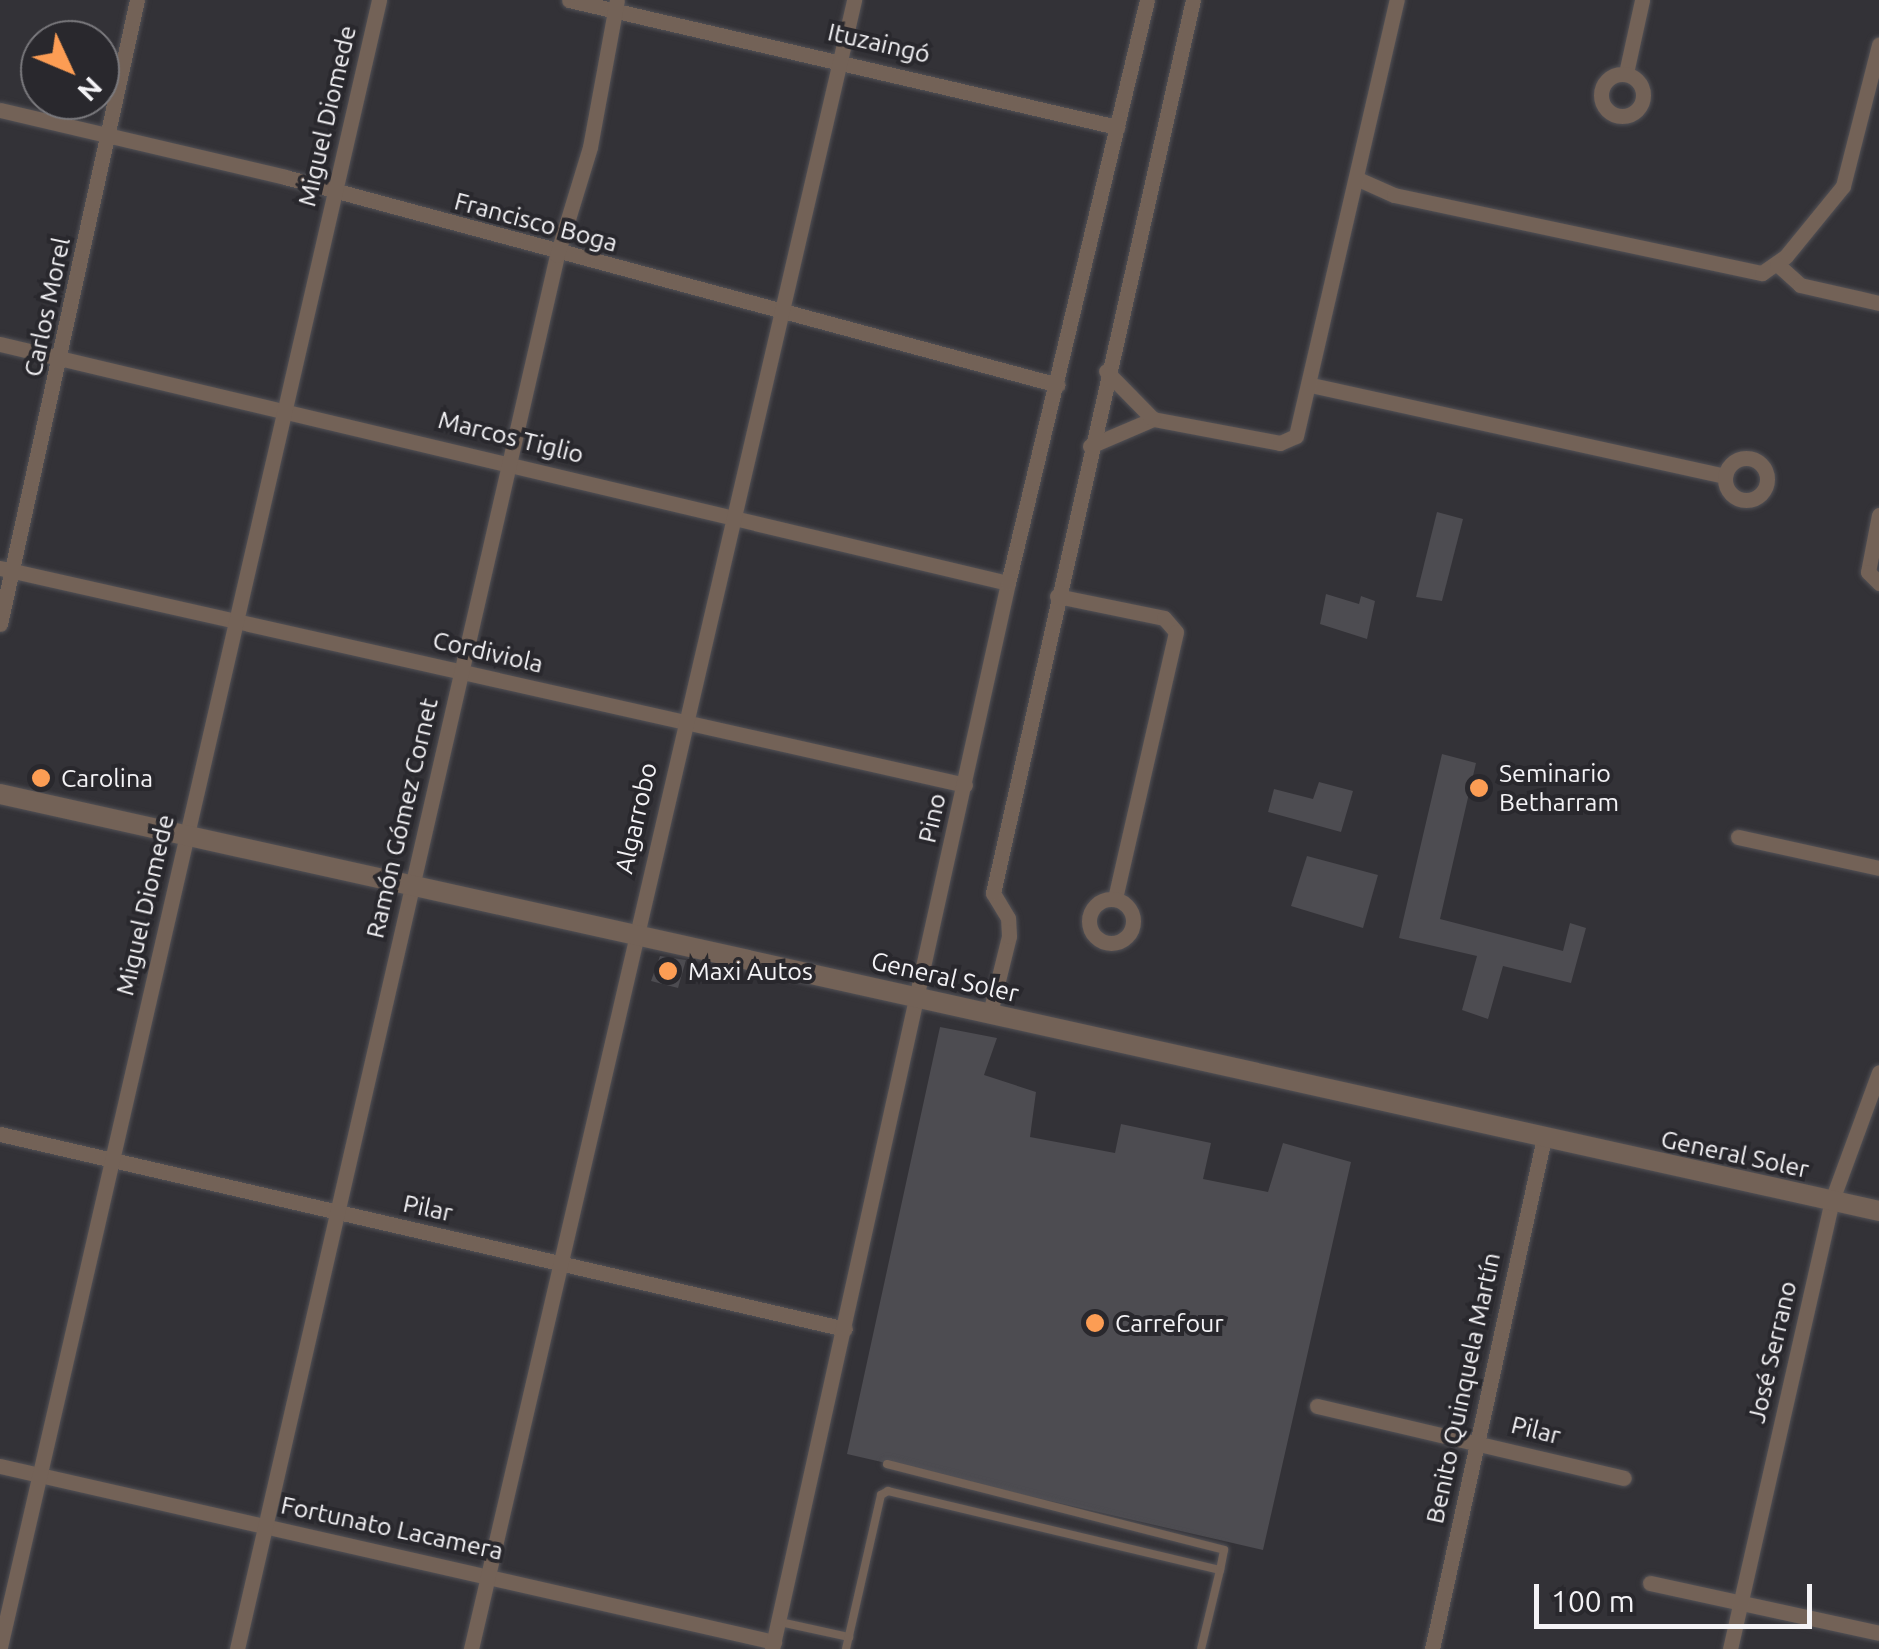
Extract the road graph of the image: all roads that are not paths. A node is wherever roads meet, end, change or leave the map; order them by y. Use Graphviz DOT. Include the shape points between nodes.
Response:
graph roads {
  1 [pos="138,0"];
  2 [pos="379,0"];
  3 [pos="569,0"];
  4 [pos="854,0"];
  5 [pos="1146,0"];
  6 [pos="1192,0"];
  7 [pos="1397,0"];
  8 [pos="1642,0"];
  9 [pos="617,5"];
  10 [pos="1879,45"];
  11 [pos="840,58"];
  12 [pos="1626,73"];
  13 [pos="0,110"];
  14 [pos="1117,127"];
  15 [pos="110,135"];
  16 [pos="1358,179"];
  17 [pos="336,193"];
  18 [pos="557,255"];
  19 [pos="1778,264"];
  20 [pos="1879,304"];
  21 [pos="778,309"];
  22 [pos="0,344"];
  23 [pos="62,358"];
  24 [pos="1106,371"];
  25 [pos="1058,385"];
  26 [pos="1311,385"];
  27 [pos="284,407"];
  28 [pos="1153,419"];
  29 [pos="1090,446"];
  30 [pos="513,463"];
  31 [pos="1725,476"];
  32 [pos="1879,515"];
  33 [pos="731,518"];
  34 [pos="6,569"];
  35 [pos="1873,578"];
  36 [pos="1008,583"];
  37 [pos="1058,596"];
  38 [pos="237,622"];
  39 [pos="0,624"];
  40 [pos="462,672"];
  41 [pos="685,720"];
  42 [pos="964,785"];
  43 [pos="0,794"];
  44 [pos="187,835"];
  45 [pos="1738,837"];
  46 [pos="1879,868"];
  47 [pos="412,883"];
  48 [pos="1116,899"];
  49 [pos="635,931"];
  50 [pos="917,997"];
  51 [pos="990,1013"];
  52 [pos="1879,1072"];
  53 [pos="0,1134"];
  54 [pos="1544,1138"];
  55 [pos="112,1163"];
  56 [pos="1832,1200"];
  57 [pos="1879,1211"];
  58 [pos="336,1213"];
  59 [pos="560,1262"];
  60 [pos="846,1329"];
  61 [pos="1317,1406"];
  62 [pos="1477,1440"];
  63 [pos="887,1464"];
  64 [pos="0,1466"];
  65 [pos="40,1476"];
  66 [pos="1624,1478"];
  67 [pos="266,1527"];
  68 [pos="1220,1570"];
  69 [pos="489,1573"];
  70 [pos="1650,1583"];
  71 [pos="1741,1602"];
  72 [pos="778,1621"];
  73 [pos="1879,1633"];
  74 [pos="849,1637"];
  75 [pos="0,1646"];
  76 [pos="773,1646"];
  77 [pos="237,1649"];
  78 [pos="471,1649"];
  79 [pos="846,1649"];
  80 [pos="1201,1649"];
  81 [pos="1432,1649"];
  82 [pos="1730,1649"];
  1 -- 15 [label="street, Carlos Morel"];
  2 -- 17 [label="street, Miguel Diomede"];
  3 -- 9 [label="street, Ituzaingó"];
  4 -- 11 [label="street, Algarrobo"];
  5 -- 14 [label="street, Pino"];
  6 -- 24 [label="street"];
  7 -- 16 [label="street"];
  8 -- 12 [label="street"];
  9 -- 11 [label="street, Ituzaingó"];
  9 -- 18 [label="street, Ramón Gómez Cornet" via="590,146"];
  10 -- 19 [label="street" via="1843,186"];
  11 -- 14 [label="street, Ituzaingó"];
  11 -- 21 [label="street, Algarrobo"];
  13 -- 15 [label="street, Francisco Boga"];
  14 -- 25 [label="street, Pino"];
  15 -- 17 [label="street, Francisco Boga"];
  15 -- 23 [label="street, Carlos Morel"];
  16 -- 19 [label="street" via="1394,195 1747,274"];
  16 -- 26 [label="street"];
  17 -- 18 [label="street, Francisco Boga"];
  17 -- 27 [label="street, Miguel Diomede"];
  18 -- 21 [label="street, Francisco Boga"];
  18 -- 30 [label="street, Ramón Gómez Cornet"];
  19 -- 20 [label="street" via="1800,286"];
  21 -- 25 [label="street, Francisco Boga"];
  21 -- 33 [label="street, Algarrobo"];
  22 -- 23 [label="street, Marcos Tiglio"];
  23 -- 27 [label="street, Marcos Tiglio"];
  23 -- 34 [label="street, Carlos Morel"];
  24 -- 28 [label="street"];
  24 -- 29 [label="street"];
  25 -- 36 [label="street, Pino"];
  26 -- 28 [label="street" via="1296,436 1286,442"];
  26 -- 31 [label="street"];
  27 -- 30 [label="street, Marcos Tiglio"];
  27 -- 38 [label="street, Miguel Diomede"];
  28 -- 29 [label="street"];
  29 -- 37 [label="street"];
  30 -- 33 [label="street, Marcos Tiglio"];
  30 -- 40 [label="street, Ramón Gómez Cornet"];
  32 -- 35 [label="street"];
  33 -- 36 [label="street, Marcos Tiglio"];
  33 -- 41 [label="street, Algarrobo"];
  34 -- 38 [label="street, Cordiviola"];
  34 -- 39 [label="street, Carlos Morel"];
  36 -- 42 [label="street, Pino"];
  37 -- 48 [label="street" via="1164,618 1176,632"];
  37 -- 51 [label="street" via="993,893 1008,918 1008,936"];
  38 -- 40 [label="street, Cordiviola"];
  38 -- 44 [label="street, Miguel Diomede"];
  40 -- 41 [label="street, Cordiviola"];
  40 -- 47 [label="street, Ramón Gómez Cornet"];
  41 -- 42 [label="street, Cordiviola"];
  41 -- 49 [label="street, Algarrobo"];
  42 -- 50 [label="street, Pino"];
  43 -- 44 [label="street, General Soler"];
  44 -- 47 [label="street, General Soler"];
  44 -- 55 [label="street, Miguel Diomede"];
  45 -- 46 [label="street"];
  47 -- 49 [label="street, General Soler"];
  47 -- 58 [label="street, Ramón Gómez Cornet"];
  49 -- 50 [label="street, General Soler"];
  49 -- 59 [label="street, Algarrobo"];
  50 -- 51 [label="street, General Soler"];
  50 -- 60 [label="street, Pino"];
  51 -- 54 [label="street, General Soler"];
  52 -- 56 [label="street, José Serrano"];
  53 -- 55 [label="street, Pilar"];
  54 -- 56 [label="street, General Soler"];
  54 -- 62 [label="street, Benito Quinquela Martín"];
  55 -- 58 [label="street, Pilar"];
  55 -- 65 [label="street, Miguel Diomede"];
  56 -- 57 [label="street, General Soler"];
  56 -- 71 [label="street, José Serrano"];
  58 -- 59 [label="street, Pilar"];
  58 -- 67 [label="street, Ramón Gómez Cornet"];
  59 -- 60 [label="street, Pilar"];
  59 -- 69 [label="street, Algarrobo"];
  60 -- 72 [label="street, Pino"];
  61 -- 62 [label="street, Pilar"];
  62 -- 66 [label="street, Pilar"];
  62 -- 81 [label="street, Benito Quinquela Martín"];
  63 -- 68 [label="lane" via="1224,1550"];
  64 -- 65 [label="street, Fortunato Lacamera"];
  65 -- 67 [label="street, Fortunato Lacamera"];
  65 -- 75 [label="street, Miguel Diomede"];
  67 -- 69 [label="street, Fortunato Lacamera"];
  67 -- 77 [label="street, Ramón Gómez Cornet"];
  68 -- 74 [label="lane" via="888,1491 881,1496"];
  68 -- 80 [label="lane"];
  69 -- 76 [label="street, Fortunato Lacamera"];
  69 -- 78 [label="street, Algarrobo"];
  70 -- 71 [label="street"];
  71 -- 73 [label="street"];
  71 -- 82 [label="street, José Serrano"];
  72 -- 74 [label="lane"];
  72 -- 76 [label="street, Pino"];
  74 -- 79 [label="lane"];
}
